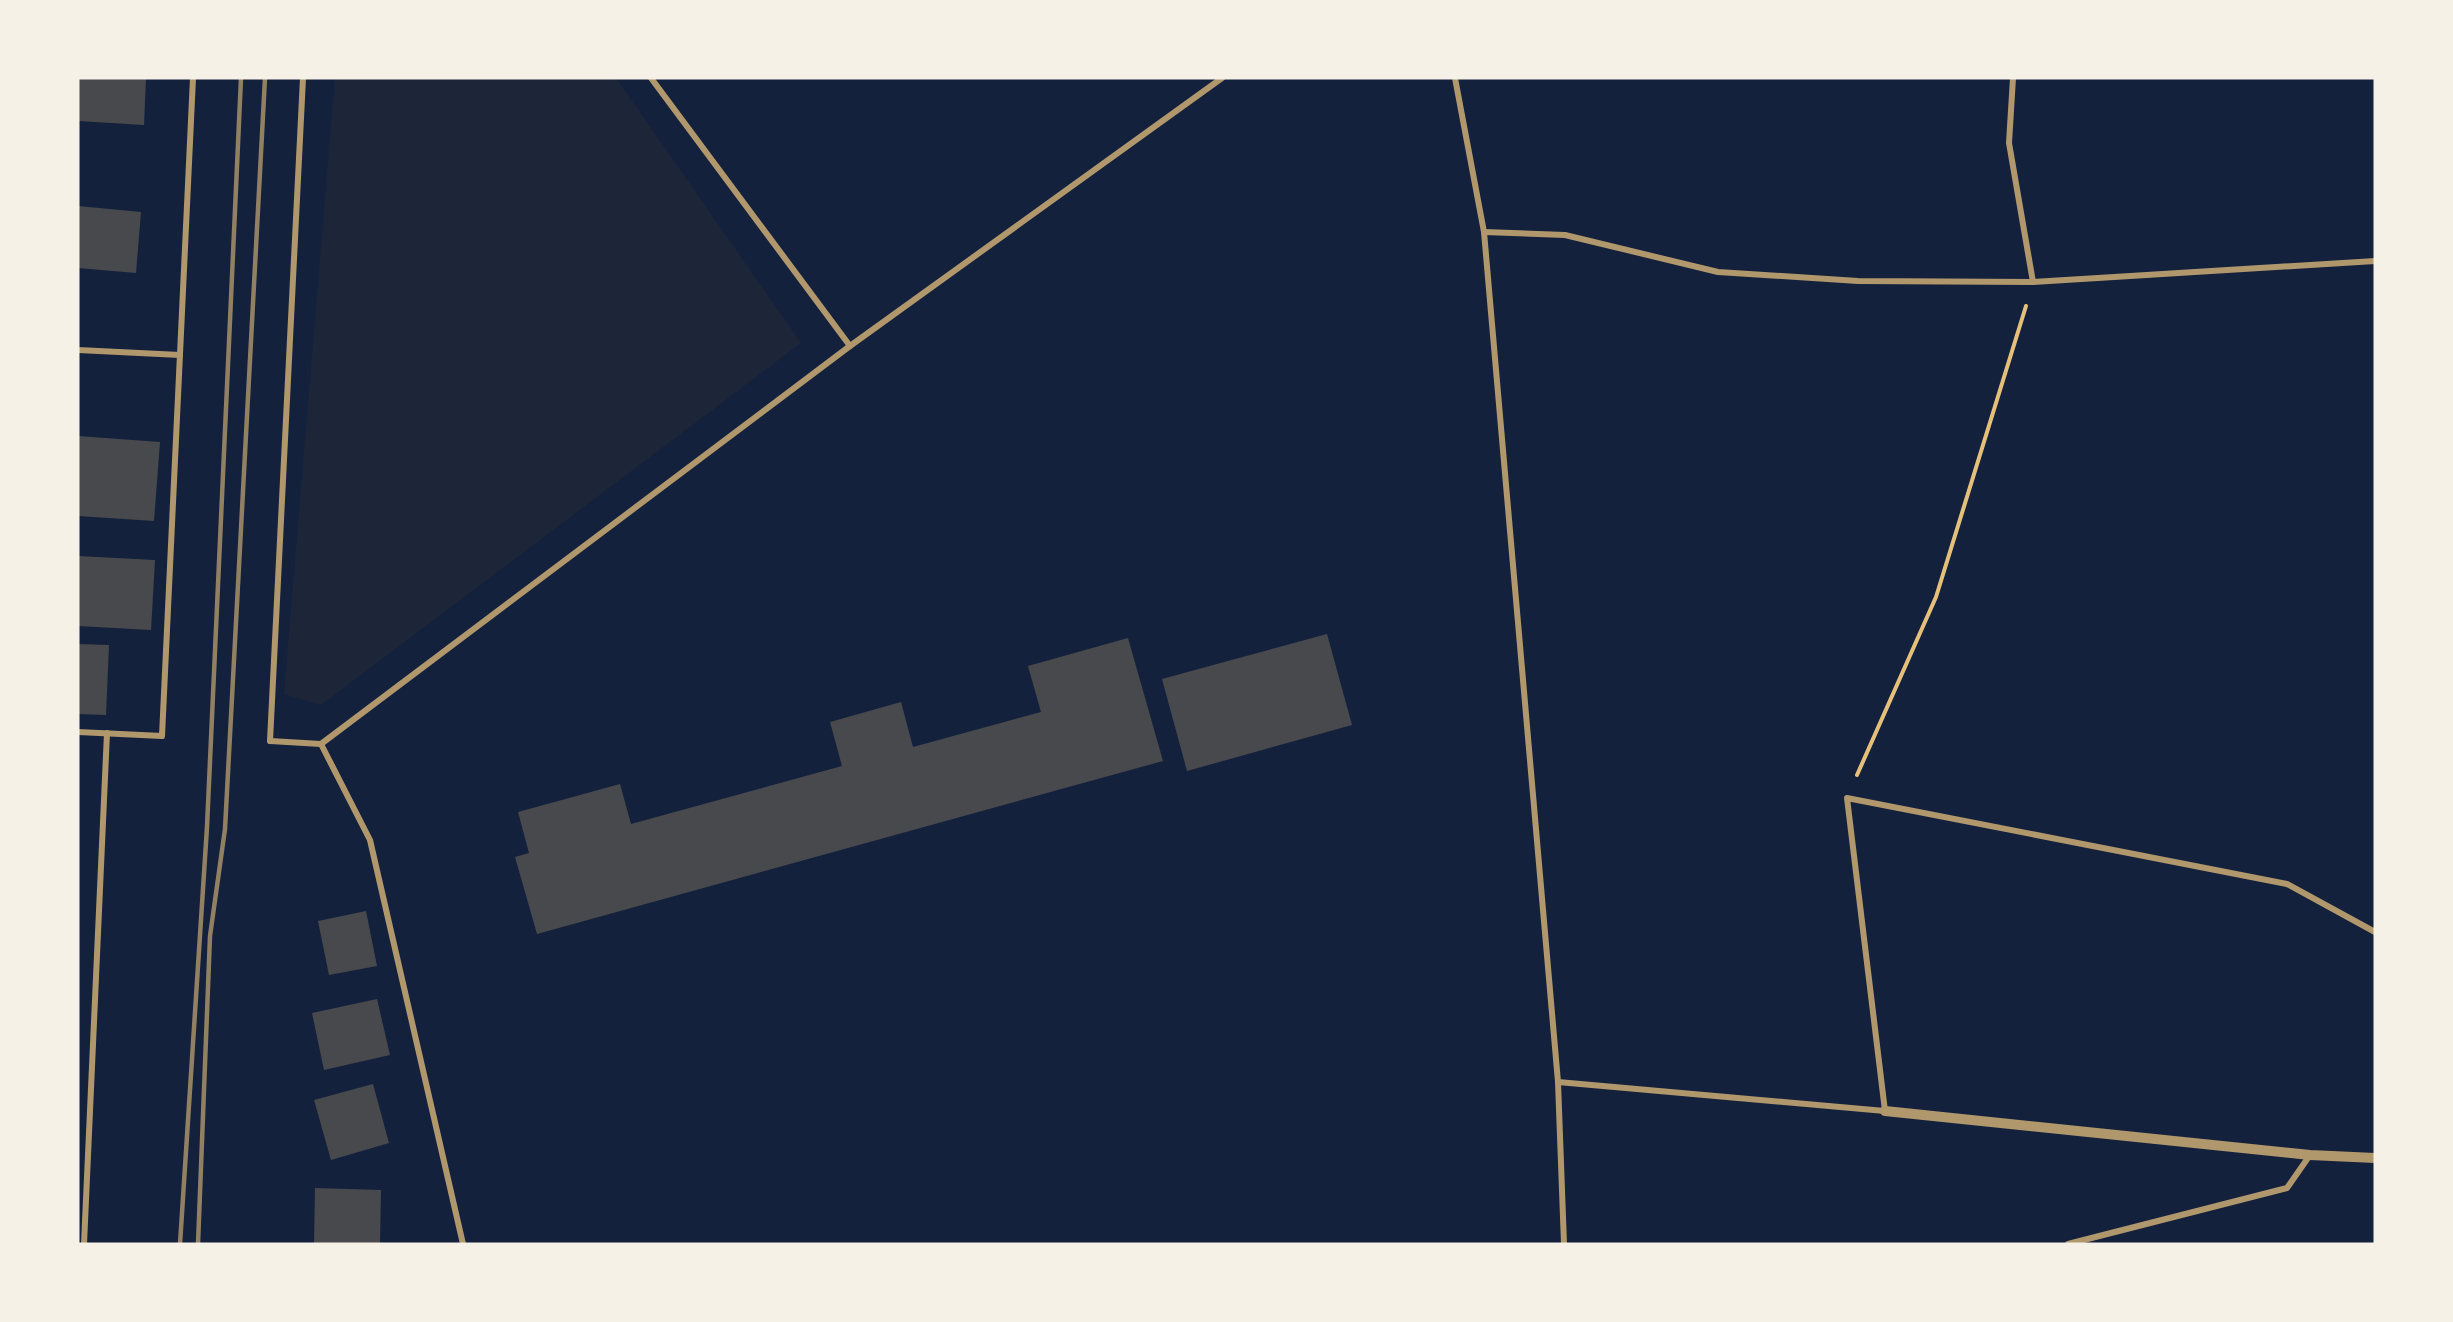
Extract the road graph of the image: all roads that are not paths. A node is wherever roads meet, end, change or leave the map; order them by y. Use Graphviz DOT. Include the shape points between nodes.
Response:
graph roads {
  1 [pos="193,78"];
  2 [pos="303,78"];
  3 [pos="651,78"];
  4 [pos="1222,78"];
  5 [pos="1455,78"];
  6 [pos="2013,78"];
  7 [pos="1484,232"];
  8 [pos="2375,261"];
  9 [pos="2033,282"];
  10 [pos="850,346"];
  11 [pos="78,350"];
  12 [pos="180,355"];
  13 [pos="78,732"];
  14 [pos="107,733"];
  15 [pos="321,744"];
  16 [pos="2375,932"];
  17 [pos="1558,1082"];
  18 [pos="1884,1111"];
  19 [pos="2310,1155"];
  20 [pos="2375,1158"];
  21 [pos="84,1244"];
  22 [pos="463,1244"];
  23 [pos="1564,1244"];
  24 [pos="2068,1244"];
  1 -- 12 [label="street"];
  2 -- 15 [label="street" via="270,741"];
  3 -- 10 [label="street"];
  4 -- 10 [label="street"];
  5 -- 7 [label="street"];
  6 -- 9 [label="street" via="2009,144"];
  7 -- 9 [label="street" via="1564,235 1718,272 1858,281"];
  7 -- 17 [label="street"];
  8 -- 9 [label="street"];
  10 -- 15 [label="street"];
  11 -- 12 [label="street"];
  12 -- 14 [label="street" via="162,736"];
  13 -- 14 [label="street"];
  14 -- 21 [label="street"];
  15 -- 22 [label="street" via="370,840"];
  16 -- 18 [label="street" via="2288,884 1847,798"];
  17 -- 18 [label="street"];
  17 -- 23 [label="street"];
  18 -- 19 [label="street"];
  19 -- 20 [label="street"];
  19 -- 24 [label="street" via="2287,1188"];
}
